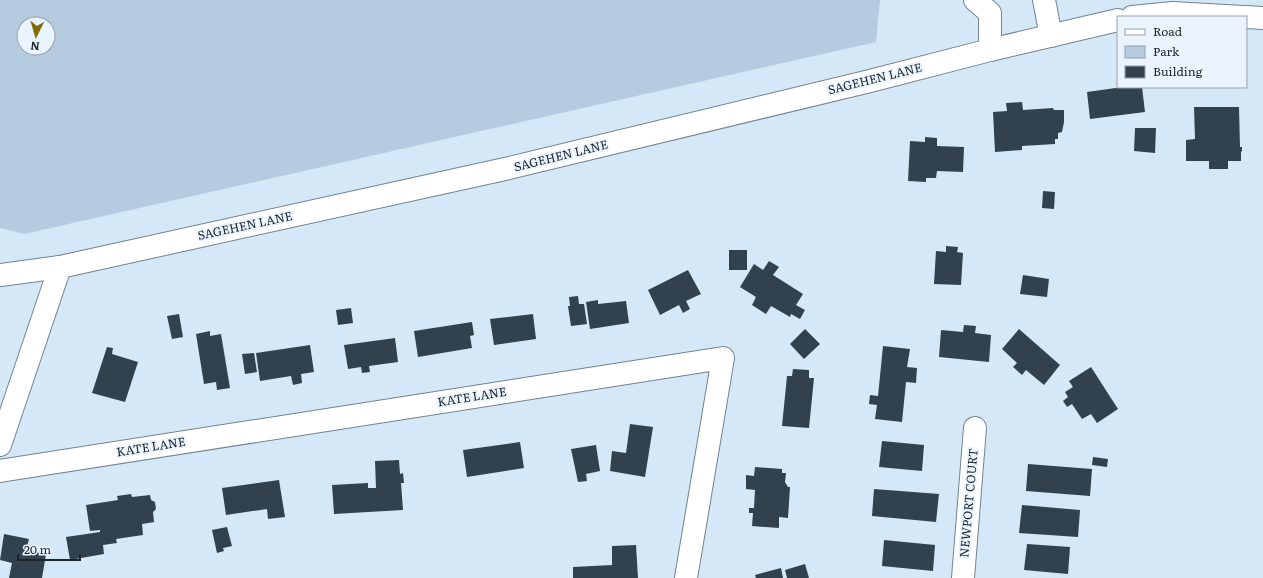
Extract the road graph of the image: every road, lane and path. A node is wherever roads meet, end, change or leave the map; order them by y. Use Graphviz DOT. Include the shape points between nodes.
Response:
graph roads {
  1 [pos="975,0"];
  2 [pos="1044,0"];
  3 [pos="1199,7"];
  4 [pos="1142,16"];
  5 [pos="1240,16"];
  6 [pos="1247,17"];
  7 [pos="1263,18"];
  8 [pos="1117,20"];
  9 [pos="1051,36"];
  10 [pos="990,50"];
  11 [pos="60,267"];
  12 [pos="0,275"];
  13 [pos="975,428"];
  14 [pos="0,445"];
  15 [pos="0,471"];
  16 [pos="686,578"];
  17 [pos="963,578"];
  1 -- 10 [label="street" via="990,13"];
  2 -- 9 [label="street"];
  3 -- 4 [label="street"];
  3 -- 5 [label="street"];
  6 -- 7 [label="street"];
  8 -- 9 [label="street, SAGEHEN LANE"];
  9 -- 10 [label="street, SAGEHEN LANE"];
  10 -- 11 [label="street, SAGEHEN LANE" via="505,169"];
  11 -- 12 [label="street, SAGEHEN LANE"];
  11 -- 14 [label="street"];
  13 -- 17 [label="street, NEWPORT COURT"];
  15 -- 16 [label="street, KATE LANE" via="722,358"];
}
